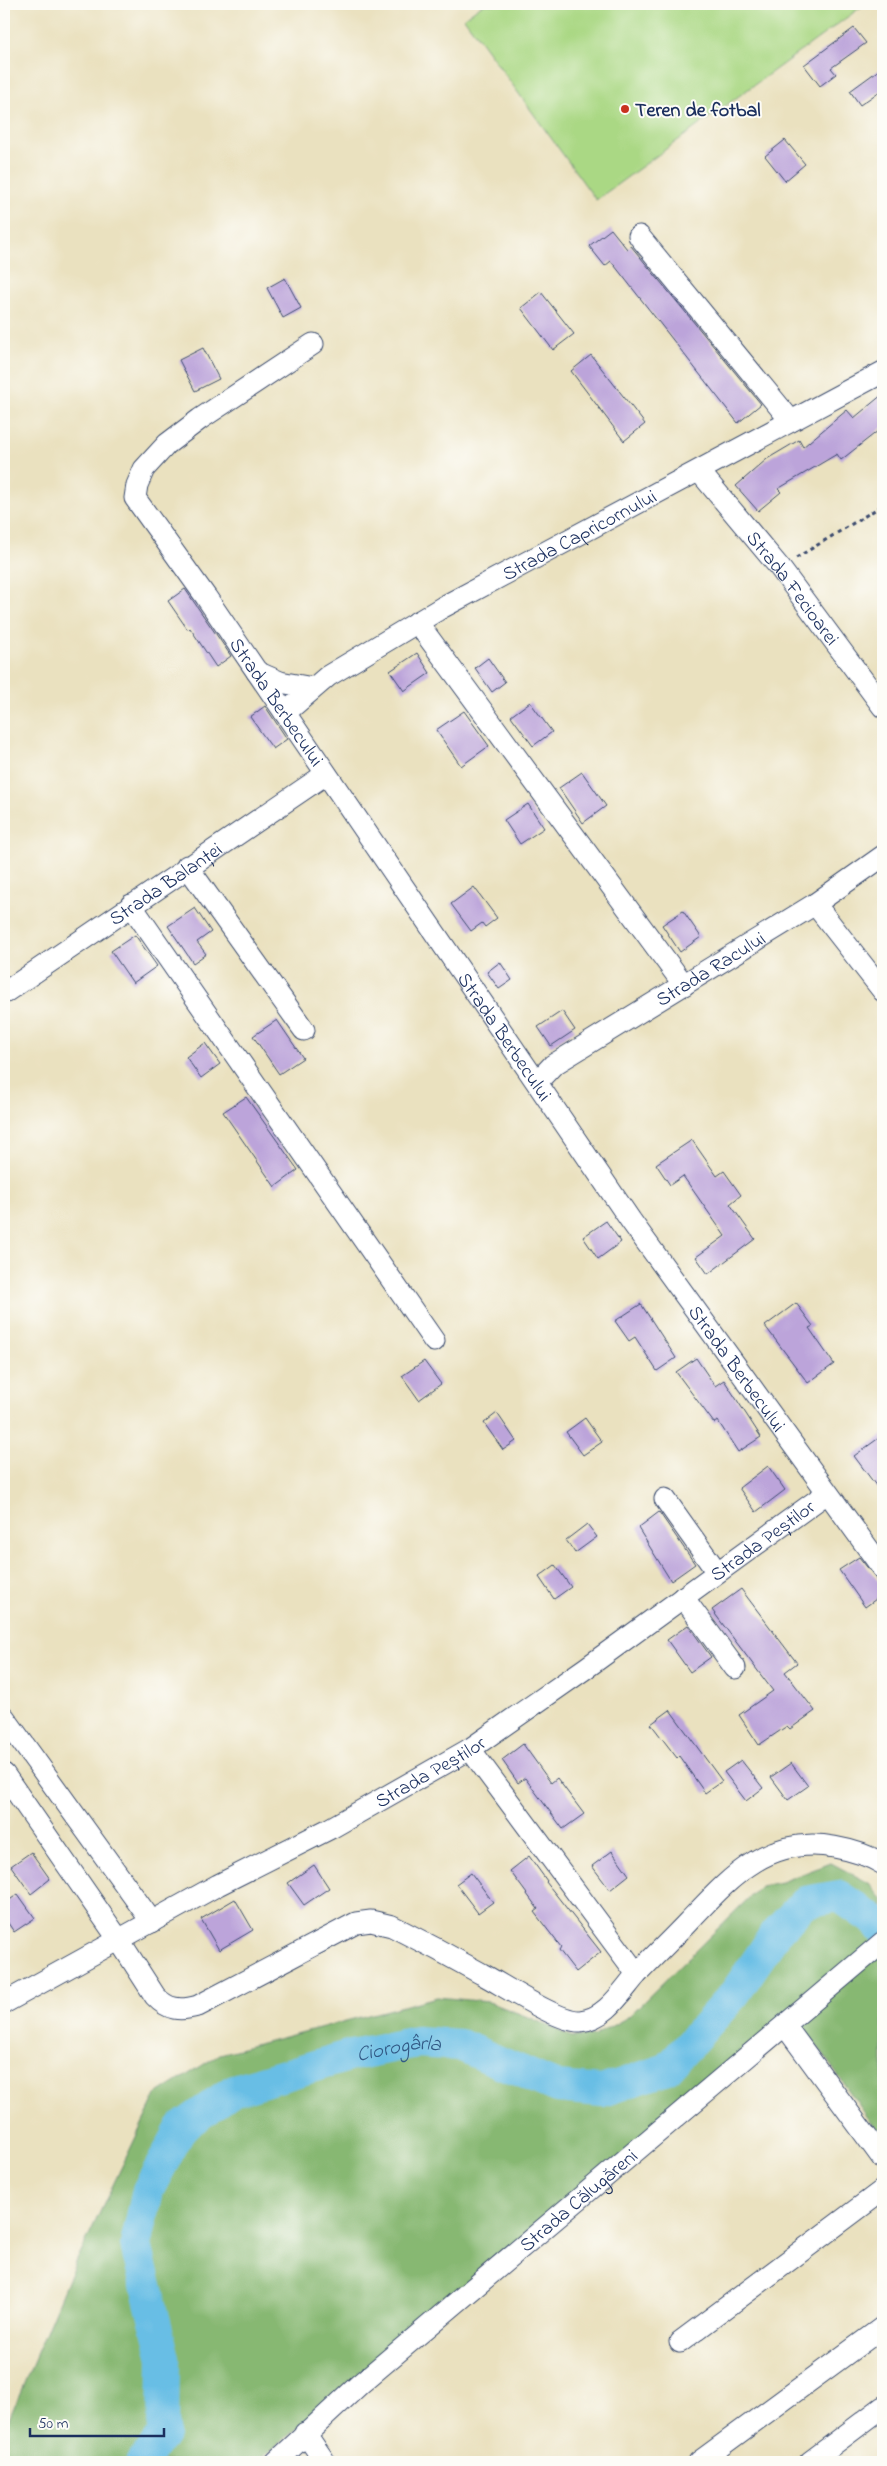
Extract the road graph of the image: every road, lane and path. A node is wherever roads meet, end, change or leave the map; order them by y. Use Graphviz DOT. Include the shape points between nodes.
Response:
graph roads {
  1 [pos="639,236"];
  2 [pos="314,344"];
  3 [pos="883,372"];
  4 [pos="791,421"];
  5 [pos="699,471"];
  6 [pos="883,505"];
  7 [pos="780,568"];
  8 [pos="417,622"];
  9 [pos="257,672"];
  10 [pos="314,688"];
  11 [pos="883,707"];
  12 [pos="285,713"];
  13 [pos="326,774"];
  14 [pos="883,856"];
  15 [pos="187,866"];
  16 [pos="815,904"];
  17 [pos="130,905"];
  18 [pos="684,985"];
  19 [pos="883,991"];
  20 [pos="4,993"];
  21 [pos="304,1030"];
  22 [pos="537,1082"];
  23 [pos="434,1341"];
  24 [pos="827,1493"];
  25 [pos="665,1499"];
  26 [pos="883,1569"];
  27 [pos="717,1572"];
  28 [pos="683,1597"];
  29 [pos="735,1668"];
  30 [pos="4,1718"];
  31 [pos="470,1749"];
  32 [pos="4,1774"];
  33 [pos="883,1864"];
  34 [pos="152,1922"];
  35 [pos="119,1940"];
  36 [pos="883,1942"];
  37 [pos="637,1974"];
  38 [pos="5,2000"];
  39 [pos="786,2027"];
  40 [pos="883,2159"];
  41 [pos="883,2190"];
  42 [pos="883,2326"];
  43 [pos="680,2342"];
  44 [pos="883,2408"];
  45 [pos="305,2433"];
  46 [pos="276,2462"];
  47 [pos="325,2462"];
  48 [pos="699,2462"];
  49 [pos="810,2462"];
  1 -- 4 [label="street"];
  2 -- 9 [label="street, Strada Berbecului" via="167,444 144,469 137,485 135,498"];
  3 -- 4 [label="street, Strada Capricornului"];
  4 -- 5 [label="street, Strada Capricornului"];
  5 -- 7 [label="street, Strada Fecioarei"];
  5 -- 8 [label="street, Strada Capricornului"];
  6 -- 7 [label="path"];
  7 -- 11 [label="street, Strada Fecioarei"];
  8 -- 10 [label="street, Strada Capricornului" via="328,676"];
  8 -- 18 [label="street"];
  9 -- 10 [label="street" via="294,686"];
  9 -- 12 [label="street, Strada Berbecului"];
  10 -- 12 [label="street, Strada Capricornului"];
  12 -- 13 [label="street, Strada Berbecului"];
  13 -- 15 [label="street, Strada Balanței"];
  13 -- 22 [label="street, Strada Berbecului"];
  14 -- 16 [label="street, Strada Racului"];
  15 -- 17 [label="street, Strada Balanței"];
  15 -- 21 [label="street"];
  16 -- 18 [label="street, Strada Racului"];
  16 -- 19 [label="street"];
  17 -- 20 [label="street, Strada Balanței"];
  17 -- 23 [label="street"];
  18 -- 22 [label="street, Strada Racului" via="553,1065"];
  22 -- 24 [label="street, Strada Berbecului" via="631,1221"];
  24 -- 26 [label="street, Strada Berbecului"];
  24 -- 27 [label="street, Strada Peștilor"];
  25 -- 27 [label="street"];
  27 -- 28 [label="street, Strada Peștilor"];
  28 -- 29 [label="street"];
  28 -- 31 [label="street, Strada Peștilor"];
  30 -- 34 [label="street"];
  31 -- 34 [label="street, Strada Peștilor" via="331,1828"];
  31 -- 37 [label="street"];
  32 -- 35 [label="street"];
  33 -- 37 [label="street" via="850,1849 822,1845 779,1848 753,1861 720,1889"];
  34 -- 35 [label="street, Strada Peștilor"];
  35 -- 37 [label="street" via="155,1996 173,2009 198,2006 356,1923 371,1921 398,1929 537,2005 580,2021 612,2005"];
  35 -- 38 [label="street, Strada Peștilor"];
  36 -- 39 [label="street, Strada Călugăreni"];
  39 -- 40 [label="street"];
  39 -- 45 [label="street, Strada Călugăreni"];
  41 -- 43 [label="street"];
  42 -- 48 [label="street"];
  44 -- 49 [label="street"];
  45 -- 46 [label="street, Strada Călugăreni"];
  45 -- 47 [label="street"];
}
